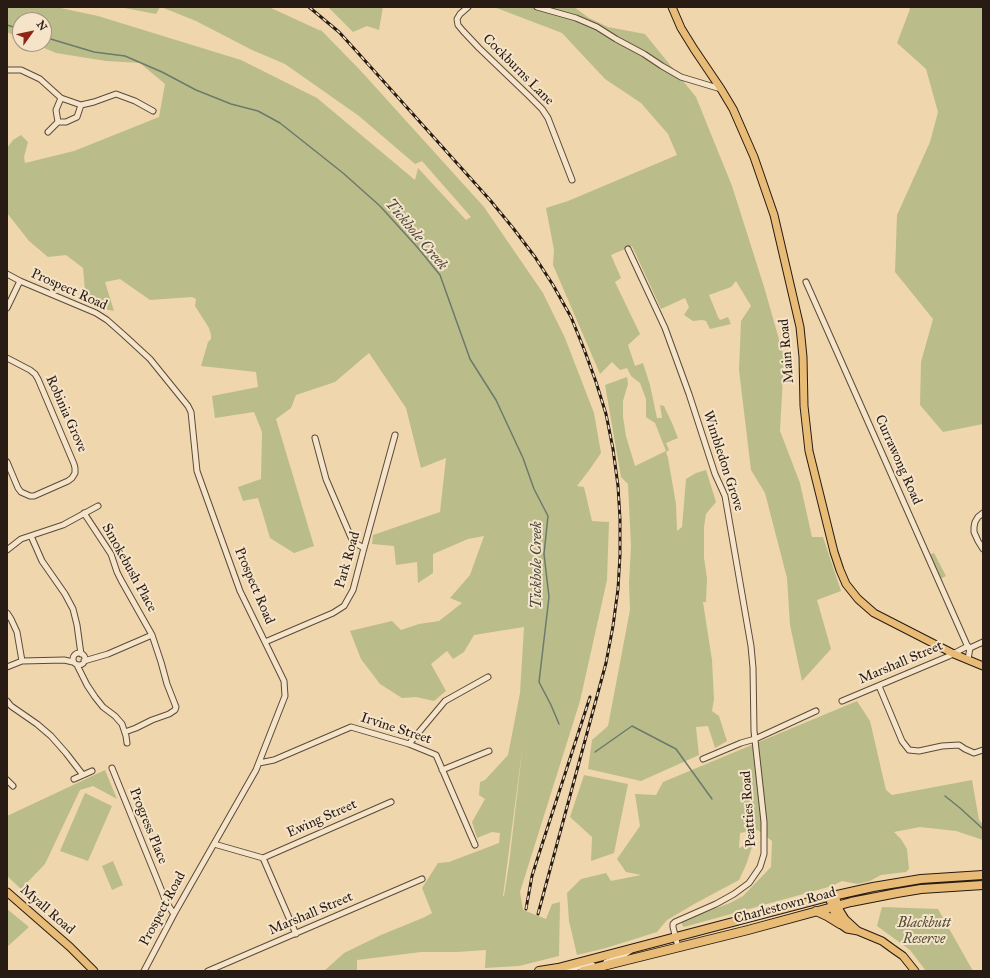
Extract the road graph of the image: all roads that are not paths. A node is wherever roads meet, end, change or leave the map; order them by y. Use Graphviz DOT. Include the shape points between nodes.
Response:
graph roads {
  1 [pos="468,7"];
  2 [pos="537,7"];
  3 [pos="672,7"];
  4 [pos="7,70"];
  5 [pos="721,89"];
  6 [pos="61,98"];
  7 [pos="81,105"];
  8 [pos="153,111"];
  9 [pos="58,122"];
  10 [pos="48,132"];
  11 [pos="572,180"];
  12 [pos="628,249"];
  13 [pos="7,274"];
  14 [pos="20,281"];
  15 [pos="806,282"];
  16 [pos="7,308"];
  17 [pos="7,358"];
  18 [pos="395,435"];
  19 [pos="315,438"];
  20 [pos="7,462"];
  21 [pos="98,506"];
  22 [pos="983,513"];
  23 [pos="84,514"];
  24 [pos="31,536"];
  25 [pos="364,548"];
  26 [pos="983,549"];
  27 [pos="7,550"];
  28 [pos="7,613"];
  29 [pos="152,635"];
  30 [pos="265,642"];
  31 [pos="983,642"];
  32 [pos="970,648"];
  33 [pos="954,654"];
  34 [pos="79,659"];
  35 [pos="968,659"];
  36 [pos="22,661"];
  37 [pos="983,666"];
  38 [pos="7,667"];
  39 [pos="488,677"];
  40 [pos="879,686"];
  41 [pos="7,701"];
  42 [pos="842,701"];
  43 [pos="816,711"];
  44 [pos="125,732"];
  45 [pos="755,739"];
  46 [pos="127,743"];
  47 [pos="409,744"];
  48 [pos="983,750"];
  49 [pos="489,751"];
  50 [pos="703,759"];
  51 [pos="259,763"];
  52 [pos="112,768"];
  53 [pos="442,770"];
  54 [pos="92,771"];
  55 [pos="83,775"];
  56 [pos="74,779"];
  57 [pos="7,780"];
  58 [pos="13,786"];
  59 [pos="391,802"];
  60 [pos="214,844"];
  61 [pos="475,845"];
  62 [pos="263,858"];
  63 [pos="983,875"];
  64 [pos="422,879"];
  65 [pos="983,885"];
  66 [pos="7,892"];
  67 [pos="832,896"];
  68 [pos="835,906"];
  69 [pos="816,911"];
  70 [pos="174,914"];
  71 [pos="840,924"];
  72 [pos="858,931"];
  73 [pos="296,934"];
  74 [pos="675,937"];
  75 [pos="70,947"];
  76 [pos="678,947"];
  77 [pos="633,948"];
  78 [pos="558,968"];
  79 [pos="598,969"];
  80 [pos="88,971"];
  81 [pos="94,971"];
  82 [pos="144,971"];
  83 [pos="208,971"];
  84 [pos="539,971"];
  85 [pos="583,971"];
  86 [pos="915,971"];
  1 -- 11 [label="street, Cockburns Lane" via="457,19 458,25 548,118"];
  2 -- 5 [label="street" via="597,27 681,77"];
  3 -- 5 [label="main road, Main Road" via="681,28"];
  4 -- 6 [label="street" via="21,70 40,79"];
  5 -- 33 [label="main road, Main Road" via="733,109 754,157 774,216 800,327 809,450 840,570 846,584 874,613"];
  6 -- 7 [label="street"];
  6 -- 9 [label="street" via="56,110"];
  7 -- 8 [label="street" via="116,94"];
  7 -- 9 [label="street" via="77,117 66,122"];
  9 -- 10 [label="street"];
  12 -- 45 [label="street, Wimbledon Grove" via="664,324 724,496 751,646"];
  13 -- 14 [label="street, Prospect Road"];
  14 -- 16 [label="street"];
  14 -- 30 [label="street, Prospect Road" via="107,320 150,359 188,406 191,412 197,472 240,591"];
  15 -- 32 [label="street, Currawong Road"];
  17 -- 20 [label="street, Robinia Grove" via="30,370 38,379 74,464 75,473 68,481 30,496 18,488"];
  18 -- 25 [label="street, Park Road"];
  19 -- 25 [label="street" via="326,479 353,542"];
  21 -- 23 [label="street"];
  22 -- 26 [label="street" via="975,522 974,532"];
  23 -- 24 [label="street" via="63,525"];
  23 -- 29 [label="street, Smokebush Place" via="111,554 121,580"];
  24 -- 27 [label="street" via="21,539"];
  24 -- 34 [label="street" via="46,568 65,594 75,617"];
  25 -- 30 [label="street, Park Road" via="353,590 344,606"];
  28 -- 36 [label="street" via="17,632"];
  29 -- 34 [label="street" via="108,654"];
  29 -- 44 [label="street, Smokebush Place" via="176,710"];
  30 -- 51 [label="street, Prospect Road" via="284,681 284,696"];
  31 -- 32 [label="street, Marshall Street"];
  32 -- 33 [label="street, Marshall Street" via="966,647"];
  32 -- 35 [label="street"];
  33 -- 35 [label="main road, Main Road"];
  33 -- 40 [label="street, Marshall Street"];
  34 -- 36 [label="street"];
  34 -- 44 [label="street" via="83,676 95,698 118,719"];
  35 -- 37 [label="main road, Main Road"];
  36 -- 38 [label="street"];
  39 -- 47 [label="street" via="444,700"];
  40 -- 42 [label="street, Marshall Street"];
  40 -- 48 [label="street" via="902,740 909,750 959,745 974,753"];
  41 -- 55 [label="street" via="51,736"];
  43 -- 45 [label="street"];
  44 -- 46 [label="street"];
  45 -- 50 [label="street"];
  45 -- 74 [label="street, Peatties Road" via="764,822 764,854 760,867 749,883 734,894 675,922"];
  47 -- 51 [label="street, Irvine Street" via="351,727 274,760"];
  47 -- 53 [label="street, Irvine Street" via="436,755"];
  49 -- 53 [label="street"];
  51 -- 60 [label="street, Prospect Road"];
  52 -- 70 [label="street, Progress Place" via="161,889"];
  53 -- 61 [label="street, Irvine Street"];
  54 -- 55 [label="street"];
  55 -- 56 [label="street"];
  57 -- 58 [label="street"];
  59 -- 62 [label="street, Ewing Street"];
  60 -- 62 [label="street"];
  60 -- 70 [label="street, Prospect Road"];
  62 -- 73 [label="street"];
  63 -- 67 [label="highway, Charlestown Road" via="921,879"];
  64 -- 73 [label="street, Marshall Street"];
  65 -- 68 [label="highway, Charlestown Road" via="921,889"];
  66 -- 75 [label="main road, Myall Road"];
  67 -- 68 [label="main road"];
  67 -- 74 [label="highway, Charlestown Road"];
  68 -- 69 [label="highway, Charlestown Road"];
  68 -- 71 [label="main road"];
  68 -- 72 [label="main road"];
  69 -- 71 [label="highway"];
  69 -- 76 [label="highway, Charlestown Road"];
  70 -- 82 [label="street, Prospect Road"];
  71 -- 72 [label="main road" via="847,929"];
  72 -- 86 [label="main road" via="893,948"];
  73 -- 83 [label="street, Marshall Street"];
  74 -- 76 [label="street, Peatties Road"];
  74 -- 77 [label="highway, Charlestown Road"];
  75 -- 80 [label="main road, Myall Road"];
  75 -- 81 [label="main road, Myall Road"];
  76 -- 79 [label="highway, Charlestown Road"];
  77 -- 78 [label="highway, Charlestown Road"];
  77 -- 79 [label="street, Charlestown Road" via="624,955 602,964"];
  78 -- 79 [label="street, Charlestown Road" via="591,964"];
  78 -- 84 [label="highway, Charlestown Road"];
  79 -- 85 [label="highway, Charlestown Road"];
}
